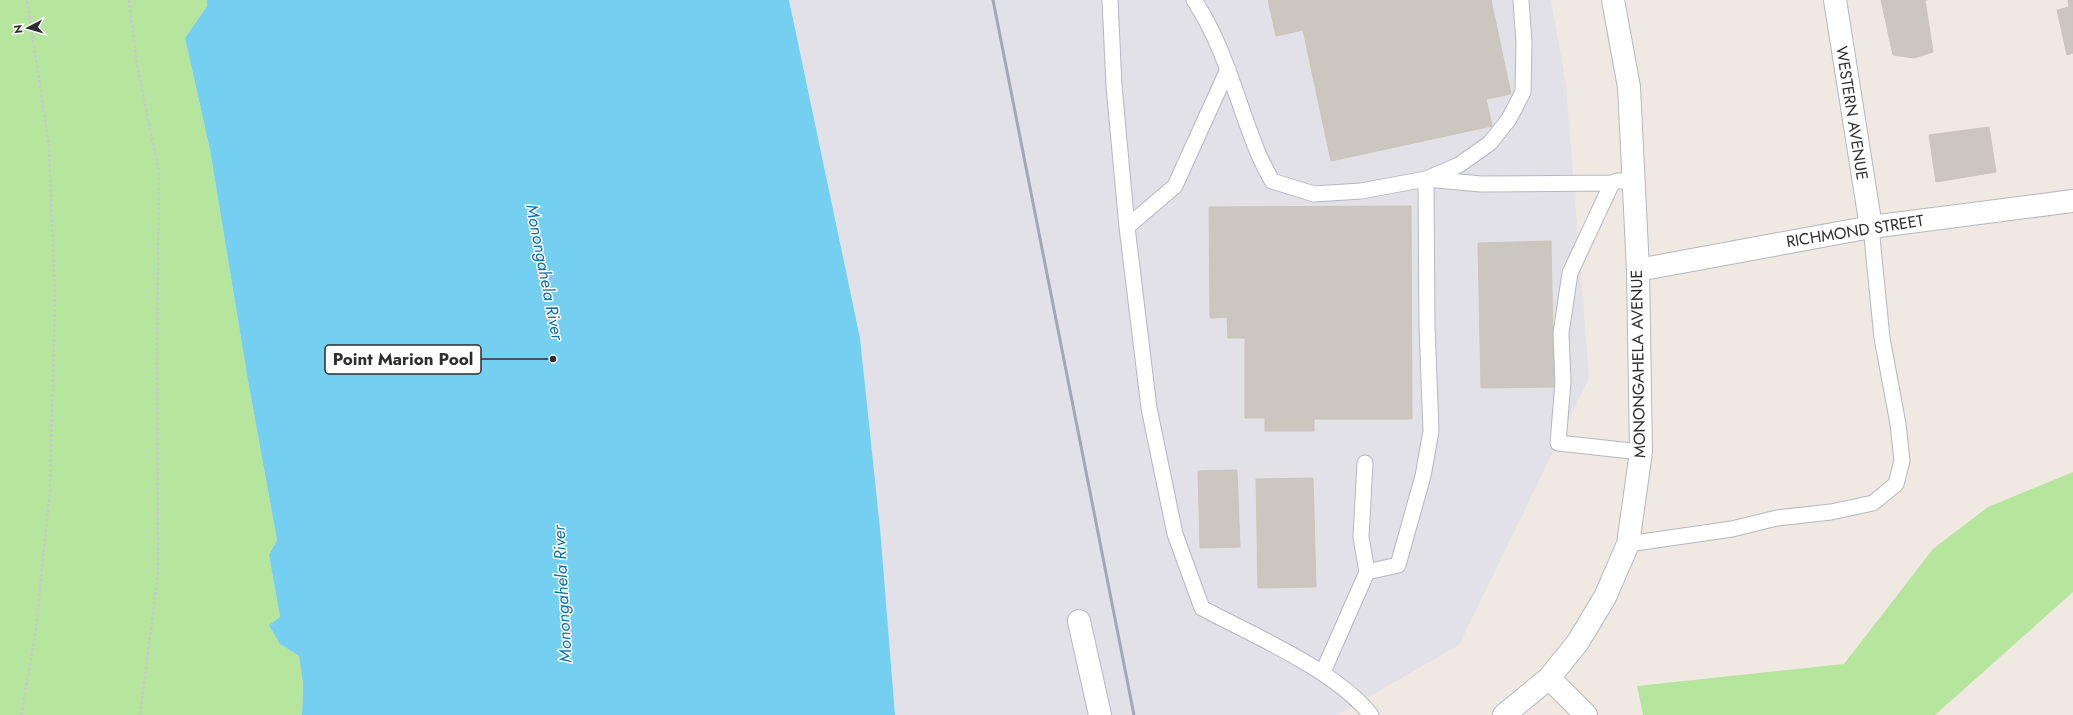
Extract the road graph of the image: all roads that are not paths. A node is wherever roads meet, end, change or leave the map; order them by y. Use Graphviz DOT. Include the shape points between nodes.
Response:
graph roads {
  1 [pos="1110,0"];
  2 [pos="1194,0"];
  3 [pos="1521,0"];
  4 [pos="1613,0"];
  5 [pos="1834,0"];
  6 [pos="1228,69"];
  7 [pos="1426,179"];
  8 [pos="1633,181"];
  9 [pos="1612,183"];
  10 [pos="2073,201"];
  11 [pos="1127,227"];
  12 [pos="1870,227"];
  13 [pos="1638,270"];
  14 [pos="1641,452"];
  15 [pos="1365,463"];
  16 [pos="1628,544"];
  17 [pos="1367,572"];
  18 [pos="1079,621"];
  19 [pos="1323,672"];
  20 [pos="1549,678"];
  21 [pos="1100,715"];
  22 [pos="1371,715"];
  23 [pos="1504,715"];
  24 [pos="1586,715"];
  1 -- 11 [label="lane" via="1114,86"];
  2 -- 6 [label="lane" via="1204,15"];
  3 -- 7 [label="lane" via="1524,43 1522,92 1509,119 1490,143 1459,164"];
  4 -- 8 [label="street, MONONGAHELA AVENUE" via="1629,87"];
  5 -- 12 [label="street, WESTERN AVENUE"];
  6 -- 7 [label="lane" via="1256,148 1272,182 1314,194 1362,191"];
  6 -- 11 [label="lane" via="1175,186"];
  7 -- 9 [label="lane" via="1481,184"];
  7 -- 17 [label="lane" via="1431,430 1424,476 1398,565"];
  8 -- 9 [label="lane"];
  8 -- 13 [label="street, MONONGAHELA AVENUE"];
  9 -- 14 [label="lane" via="1570,273 1561,333 1563,382 1558,443"];
  10 -- 12 [label="street, RICHMOND STREET"];
  11 -- 19 [label="lane" via="1149,408 1175,534 1202,608"];
  12 -- 13 [label="street, RICHMOND STREET"];
  12 -- 16 [label="lane" via="1882,338 1902,461 1896,484 1873,503 1831,512 1777,518 1732,529"];
  13 -- 14 [label="street, MONONGAHELA AVENUE"];
  14 -- 16 [label="street, MONONGAHELA AVENUE"];
  15 -- 17 [label="lane" via="1361,537"];
  16 -- 20 [label="street, MONONGAHELA AVENUE" via="1601,604 1578,642"];
  17 -- 19 [label="lane"];
  18 -- 21 [label="street"];
  19 -- 22 [label="lane" via="1364,705"];
  20 -- 23 [label="street, MONONGAHELA AVENUE"];
  20 -- 24 [label="street"];
}
